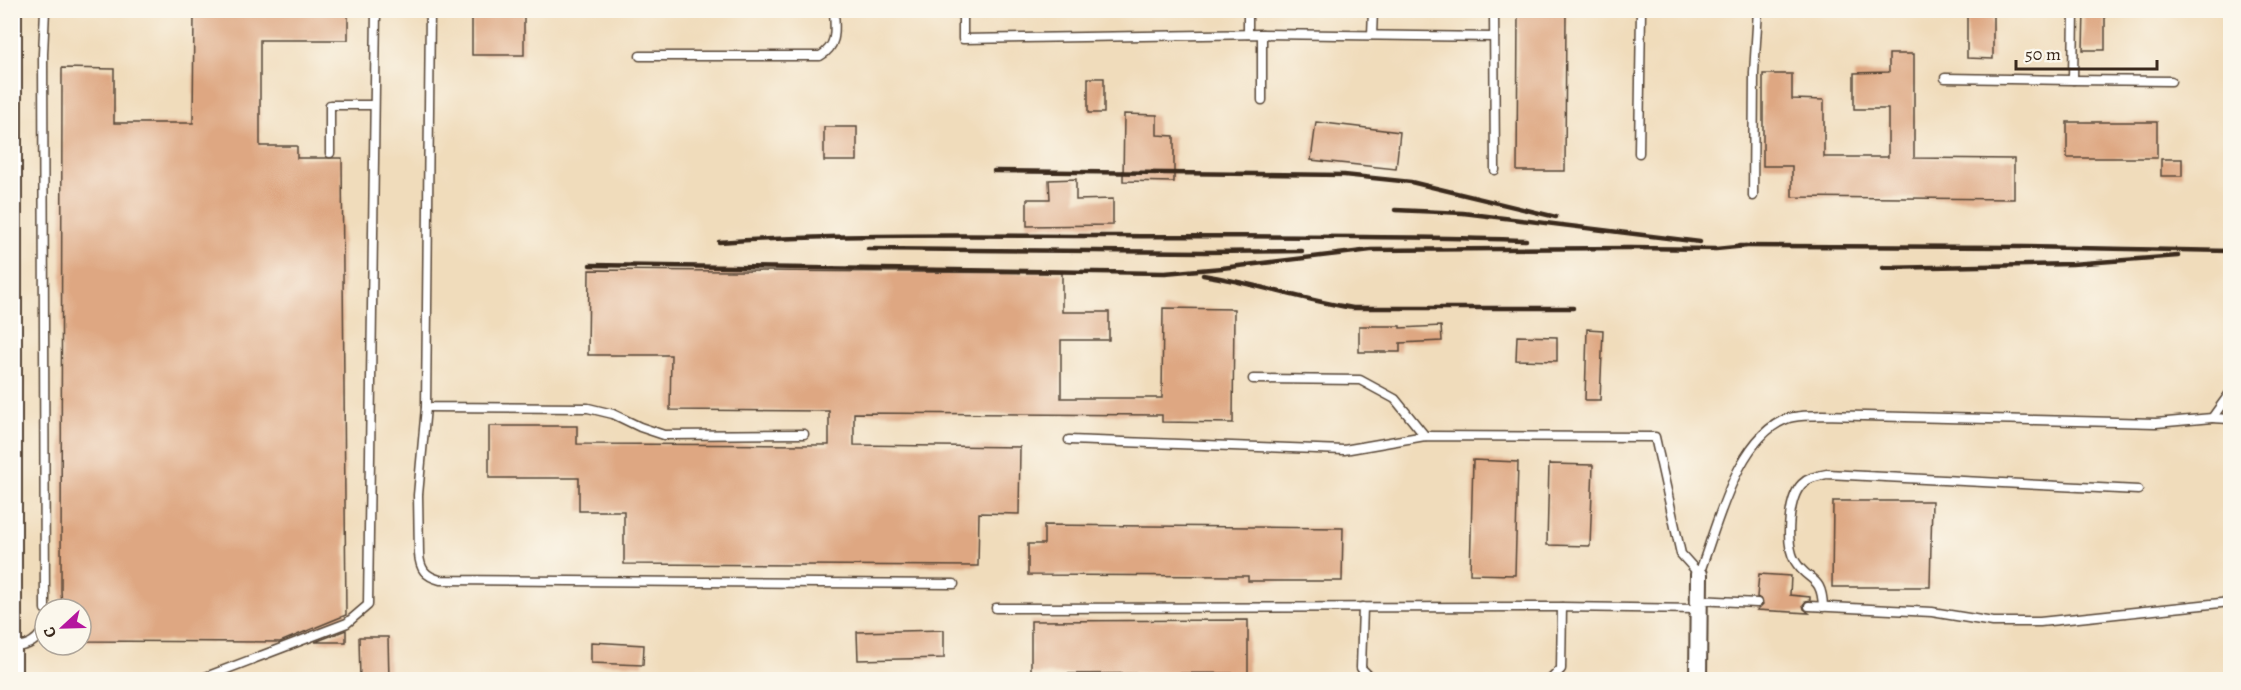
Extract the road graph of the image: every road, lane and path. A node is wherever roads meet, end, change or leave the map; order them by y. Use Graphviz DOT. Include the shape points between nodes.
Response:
graph roads {
  1 [pos="13,10"];
  2 [pos="45,10"];
  3 [pos="376,10"];
  4 [pos="430,10"];
  5 [pos="834,10"];
  6 [pos="963,10"];
  7 [pos="1248,10"];
  8 [pos="1373,10"];
  9 [pos="1494,10"];
  10 [pos="1641,10"];
  11 [pos="1758,10"];
  12 [pos="2074,10"];
  13 [pos="1248,34"];
  14 [pos="1262,34"];
  15 [pos="1372,36"];
  16 [pos="1494,37"];
  17 [pos="640,56"];
  18 [pos="1945,78"];
  19 [pos="2073,80"];
  20 [pos="2171,81"];
  21 [pos="1262,99"];
  22 [pos="374,105"];
  23 [pos="330,153"];
  24 [pos="1638,153"];
  25 [pos="1495,170"];
  26 [pos="1753,196"];
  27 [pos="12,212"];
  28 [pos="12,378"];
  29 [pos="1253,379"];
  30 [pos="2230,393"];
  31 [pos="426,407"];
  32 [pos="2212,418"];
  33 [pos="2230,419"];
  34 [pos="804,434"];
  35 [pos="1425,436"];
  36 [pos="1069,440"];
  37 [pos="12,459"];
  38 [pos="2138,490"];
  39 [pos="1699,574"];
  40 [pos="954,584"];
  41 [pos="45,597"];
  42 [pos="2230,602"];
  43 [pos="1757,603"];
  44 [pos="1698,605"];
  45 [pos="1809,606"];
  46 [pos="1363,607"];
  47 [pos="1562,607"];
  48 [pos="1823,607"];
  49 [pos="996,608"];
  50 [pos="33,641"];
  51 [pos="12,646"];
  52 [pos="13,680"];
  53 [pos="198,680"];
  54 [pos="1373,680"];
  55 [pos="1550,680"];
  56 [pos="1698,680"];
  1 -- 27 [label="street"];
  2 -- 41 [label="lane"];
  3 -- 22 [label="lane"];
  4 -- 31 [label="lane"];
  5 -- 17 [label="lane" via="835,40 820,56"];
  6 -- 13 [label="lane" via="963,39"];
  7 -- 13 [label="lane"];
  8 -- 15 [label="lane"];
  9 -- 16 [label="lane"];
  10 -- 24 [label="lane"];
  11 -- 26 [label="lane"];
  12 -- 19 [label="lane"];
  13 -- 14 [label="lane"];
  14 -- 15 [label="lane"];
  14 -- 21 [label="lane"];
  15 -- 16 [label="lane"];
  16 -- 25 [label="lane"];
  18 -- 19 [label="lane"];
  19 -- 20 [label="lane"];
  22 -- 23 [label="lane" via="330,105"];
  22 -- 53 [label="lane" via="368,605 347,623"];
  27 -- 28 [label="street"];
  28 -- 37 [label="street"];
  29 -- 35 [label="lane" via="1360,380 1395,399"];
  30 -- 32 [label="lane"];
  31 -- 34 [label="lane" via="588,408 614,414 664,435"];
  31 -- 40 [label="lane" via="418,495 419,554 424,573 431,578"];
  32 -- 33 [label="lane"];
  32 -- 39 [label="lane" via="2156,423 1822,415 1790,418 1766,431 1747,454 1732,483"];
  35 -- 36 [label="lane" via="1344,450"];
  35 -- 39 [label="lane" via="1655,437 1681,554"];
  37 -- 51 [label="street"];
  38 -- 48 [label="lane" via="1827,474 1813,477 1794,496 1790,548 1794,561 1820,585"];
  39 -- 44 [label="street"];
  42 -- 48 [label="lane" via="2040,622 1993,622 1932,612"];
  43 -- 44 [label="lane"];
  44 -- 47 [label="lane"];
  44 -- 56 [label="street"];
  45 -- 48 [label="lane"];
  46 -- 47 [label="lane"];
  46 -- 49 [label="lane"];
  46 -- 54 [label="lane" via="1361,668"];
  47 -- 55 [label="lane" via="1561,669"];
  50 -- 51 [label="lane" via="21,647"];
  51 -- 52 [label="street"];
}
